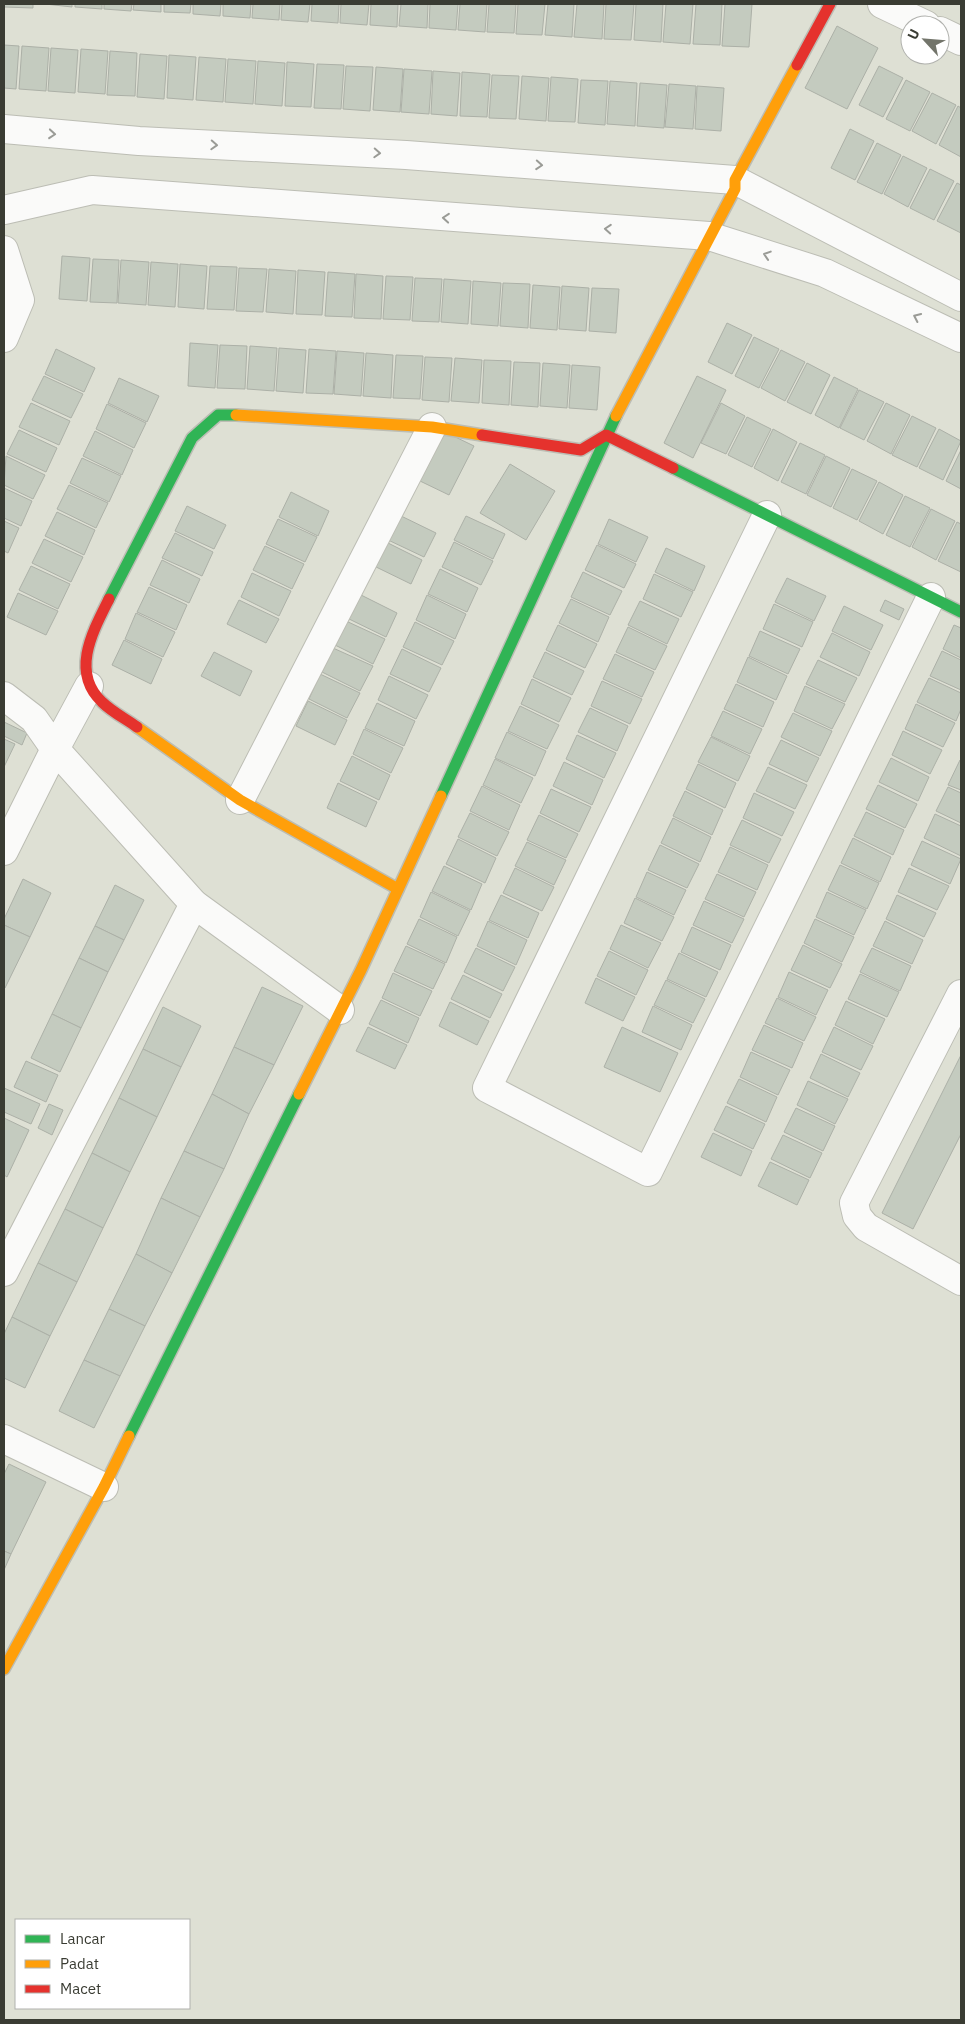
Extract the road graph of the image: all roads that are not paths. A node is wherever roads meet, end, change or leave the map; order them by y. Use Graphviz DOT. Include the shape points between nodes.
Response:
graph roads {
  1 [pos="830,4"];
  2 [pos="882,4"];
  3 [pos="905,15"];
  4 [pos="4,129"];
  5 [pos="732,191"];
  6 [pos="4,210"];
  7 [pos="709,236"];
  8 [pos="4,250"];
  9 [pos="961,297"];
  10 [pos="4,338"];
  11 [pos="961,338"];
  12 [pos="432,427"];
  13 [pos="606,435"];
  14 [pos="767,515"];
  15 [pos="931,597"];
  16 [pos="961,612"];
  17 [pos="89,686"];
  18 [pos="4,696"];
  19 [pos="55,749"];
  20 [pos="240,800"];
  21 [pos="4,851"];
  22 [pos="398,889"];
  23 [pos="194,904"];
  24 [pos="961,994"];
  25 [pos="344,1002"];
  26 [pos="4,1272"];
  27 [pos="961,1281"];
  28 [pos="4,1439"];
  29 [pos="104,1487"];
  30 [pos="4,1669"];
  1 -- 5 [label="street"];
  2 -- 3 [label="street"];
  4 -- 5 [label="street, one-way" via="138,142 406,155"];
  5 -- 7 [label="street"];
  5 -- 9 [label="street"];
  7 -- 6 [label="street, one-way" via="92,190"];
  11 -- 7 [label="street, one-way" via="825,274"];
  7 -- 13 [label="street"];
  8 -- 10 [label="street" via="20,300"];
  12 -- 13 [label="street" via="581,450"];
  12 -- 17 [label="street" via="218,414 192,438 102,613 89,641 84,668"];
  12 -- 20 [label="street"];
  13 -- 14 [label="street"];
  13 -- 22 [label="street"];
  14 -- 15 [label="street"];
  14 -- 15 [label="street" via="487,1088 648,1172"];
  15 -- 16 [label="street"];
  17 -- 19 [label="street"];
  17 -- 20 [label="street" via="102,702"];
  18 -- 19 [label="street" via="34,720"];
  19 -- 21 [label="street"];
  19 -- 23 [label="street"];
  20 -- 22 [label="street"];
  22 -- 25 [label="street"];
  23 -- 25 [label="street"];
  23 -- 26 [label="street"];
  24 -- 27 [label="street" via="854,1203 857,1216 866,1226"];
  25 -- 29 [label="street"];
  28 -- 29 [label="street"];
  29 -- 30 [label="street"];
}
